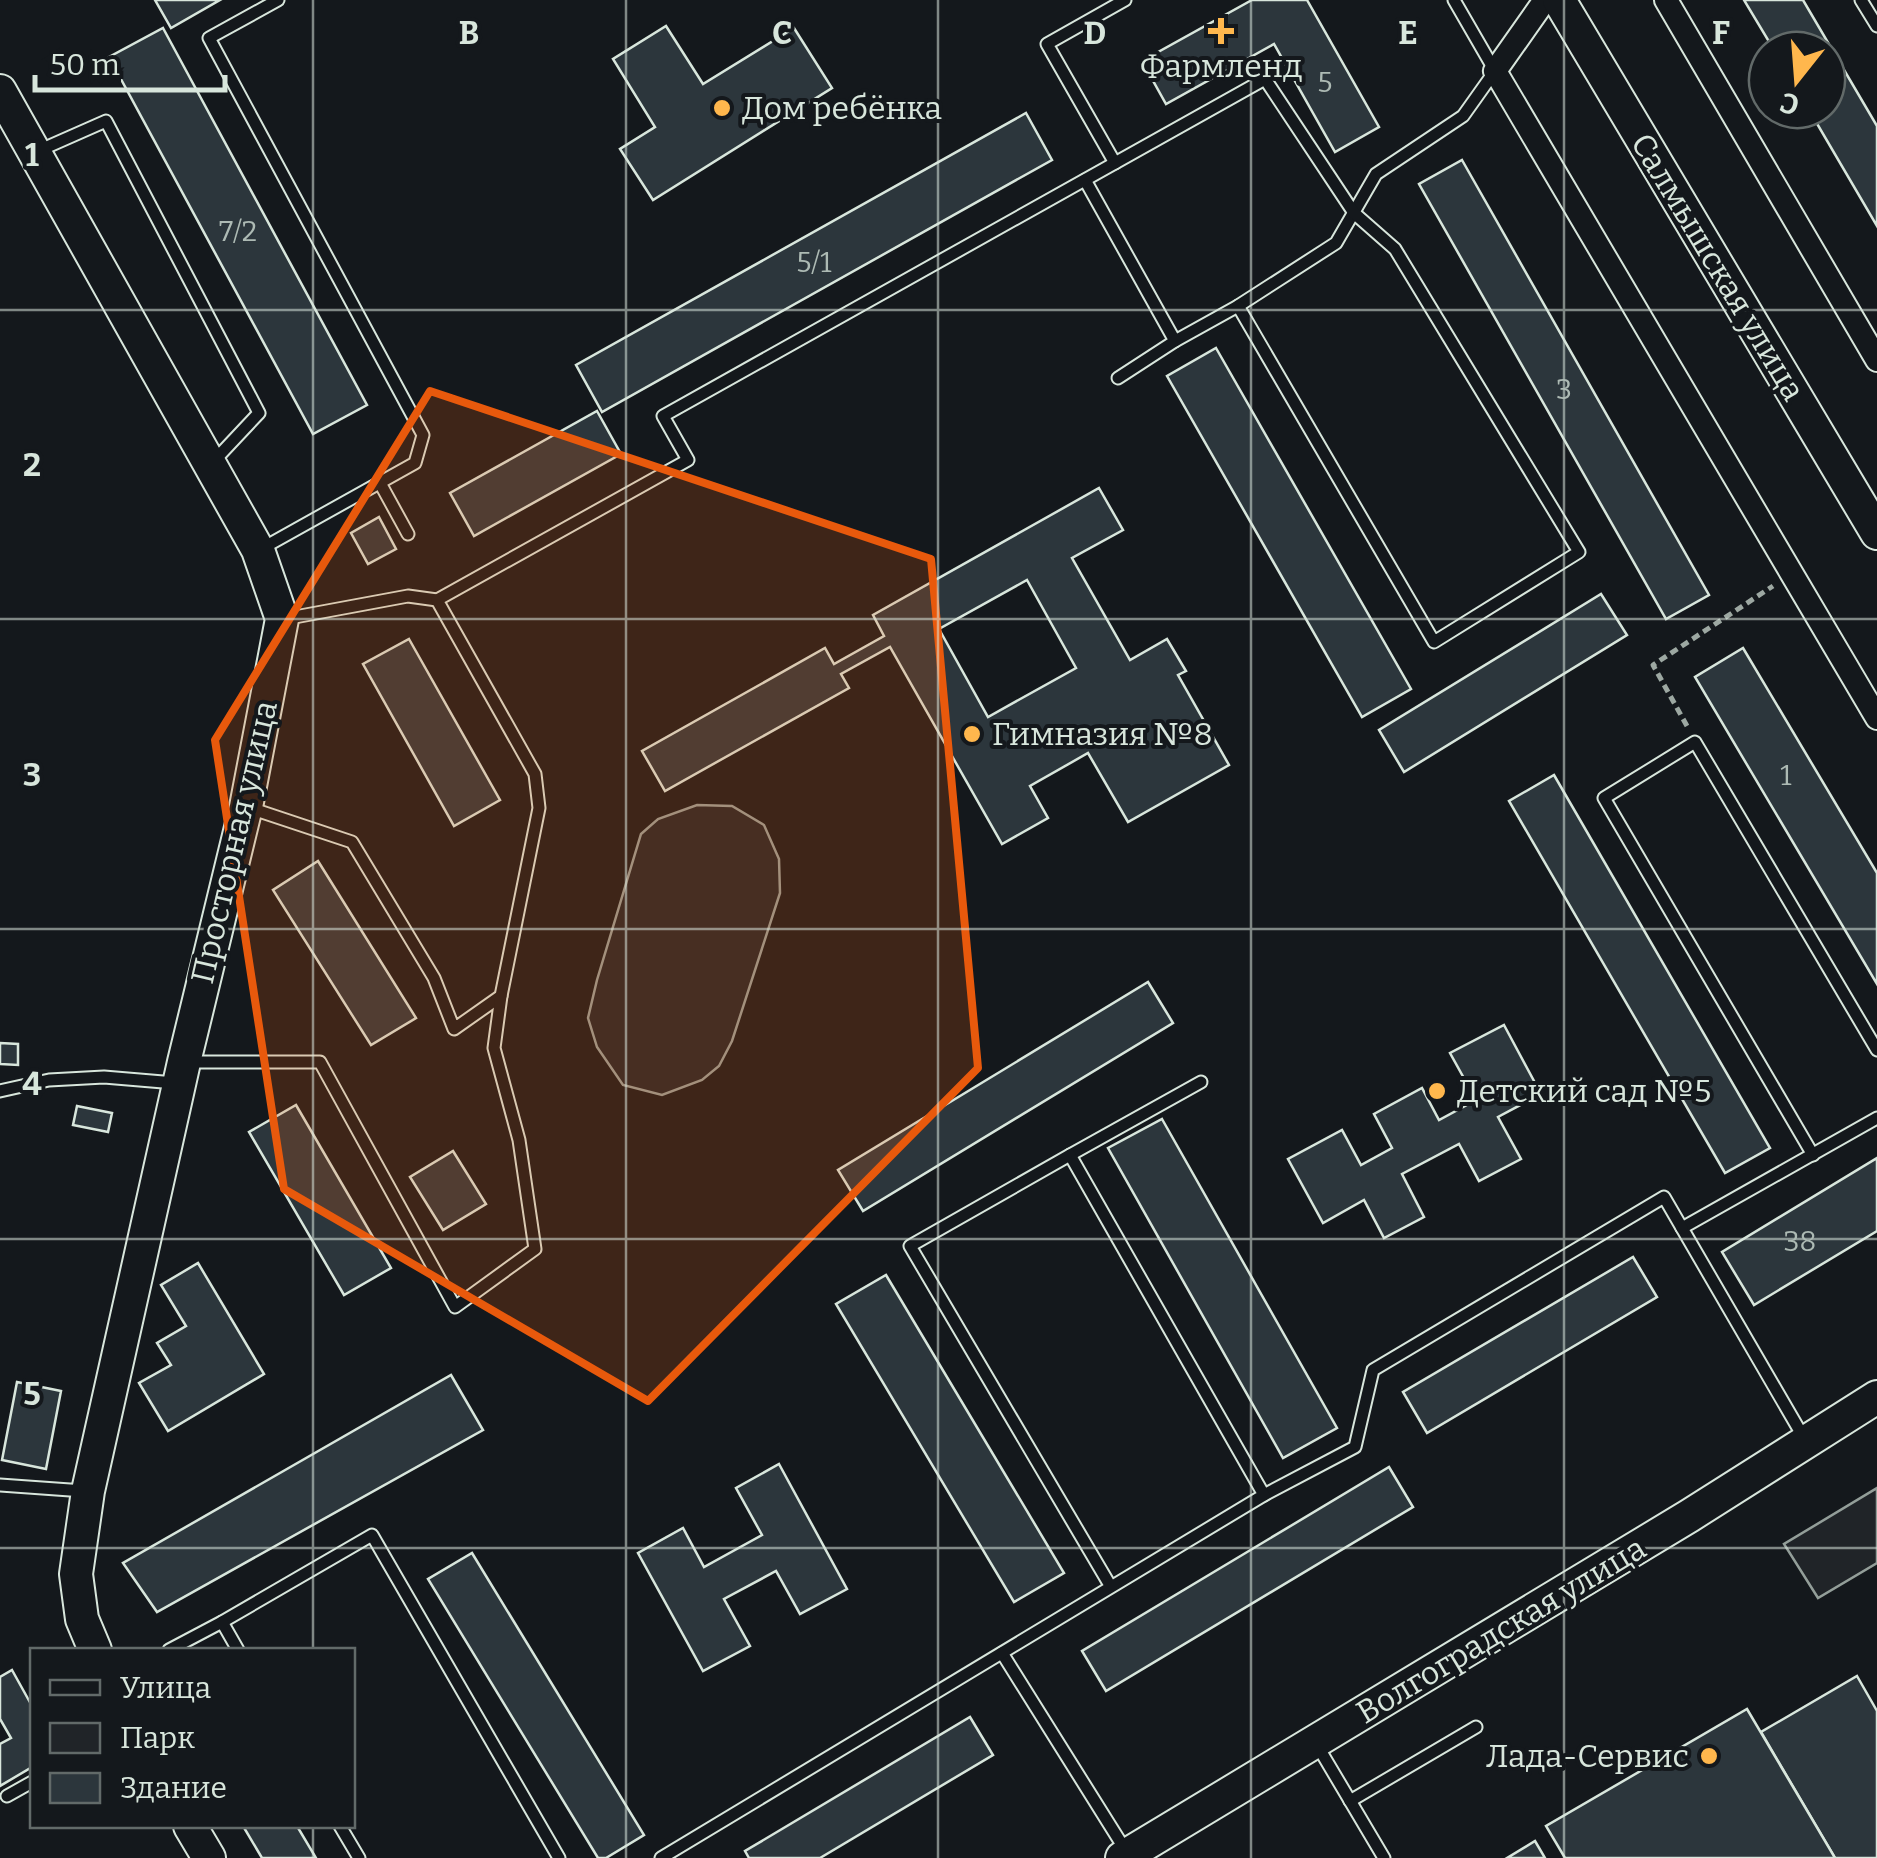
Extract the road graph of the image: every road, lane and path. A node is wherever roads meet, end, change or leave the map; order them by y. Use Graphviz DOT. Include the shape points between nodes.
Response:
graph roads {
  1 [pos="278,0"];
  2 [pos="1454,0"];
  3 [pos="1545,0"];
  4 [pos="1558,0"];
  5 [pos="1666,0"];
  6 [pos="1861,0"];
  7 [pos="1121,1"];
  8 [pos="1877,26"];
  9 [pos="1495,71"];
  10 [pos="0,91"];
  11 [pos="34,153"];
  12 [pos="1115,163"];
  13 [pos="1084,180"];
  14 [pos="1354,213"];
  15 [pos="1238,306"];
  16 [pos="1174,340"];
  17 [pos="1875,354"];
  18 [pos="1118,378"];
  19 [pos="210,465"];
  20 [pos="380,482"];
  21 [pos="1877,533"];
  22 [pos="408,534"];
  23 [pos="258,550"];
  24 [pos="1792,574"];
  25 [pos="438,600"];
  26 [pos="282,619"];
  27 [pos="1877,718"];
  28 [pos="1696,742"];
  29 [pos="246,807"];
  30 [pos="500,996"];
  31 [pos="1877,1050"];
  32 [pos="182,1073"];
  33 [pos="1200,1082"];
  34 [pos="0,1091"];
  35 [pos="1877,1118"];
  36 [pos="1070,1155"];
  37 [pos="1813,1155"];
  38 [pos="1682,1228"];
  39 [pos="1877,1397"];
  40 [pos="1806,1442"];
  41 [pos="0,1485"];
  42 [pos="88,1491"];
  43 [pos="1264,1495"];
  44 [pos="1111,1587"];
  45 [pos="222,1622"];
  46 [pos="94,1648"];
  47 [pos="173,1648"];
  48 [pos="237,1648"];
  49 [pos="1002,1653"];
  50 [pos="1476,1727"];
  51 [pos="1315,1742"];
  52 [pos="30,1783"];
  53 [pos="7,1796"];
  54 [pos="1350,1802"];
  55 [pos="191,1828"];
  56 [pos="341,1828"];
  57 [pos="1125,1856"];
  58 [pos="209,1858"];
  59 [pos="359,1858"];
  60 [pos="559,1858"];
  61 [pos="660,1858"];
  62 [pos="1384,1858"];
  1 -- 20 [label="lane" via="209,38 423,435 416,463"];
  2 -- 9 [label="lane"];
  3 -- 9 [label="street"];
  4 -- 21 [label="street, Салмышская улица"];
  5 -- 17 [label="street"];
  6 -- 8 [label="lane"];
  7 -- 12 [label="lane" via="1047,44"];
  9 -- 14 [label="lane" via="1462,116 1376,174"];
  9 -- 24 [label="street"];
  10 -- 11 [label="street"];
  11 -- 19 [label="street"];
  11 -- 19 [label="lane" via="106,121 259,413"];
  12 -- 13 [label="lane"];
  12 -- 14 [label="lane" via="1266,79"];
  13 -- 16 [label="lane"];
  13 -- 25 [label="lane" via="663,416 688,460"];
  14 -- 15 [label="lane" via="1336,243"];
  14 -- 15 [label="lane" via="1395,249 1579,552 1434,642"];
  15 -- 16 [label="lane"];
  16 -- 18 [label="lane"];
  19 -- 23 [label="street"];
  20 -- 22 [label="lane"];
  20 -- 23 [label="lane"];
  23 -- 26 [label="street"];
  24 -- 27 [label="street"];
  24 -- 28 [label="path" via="1653,665"];
  25 -- 26 [label="lane" via="408,596"];
  25 -- 30 [label="lane" via="535,774 539,808"];
  26 -- 29 [label="street, Просторная улица"];
  28 -- 31 [label="lane"];
  28 -- 37 [label="lane" via="1604,798"];
  29 -- 30 [label="lane" via="352,842 434,978 454,1029"];
  29 -- 32 [label="street, Просторная улица"];
  30 -- 32 [label="lane" via="494,1048 519,1140 535,1249 455,1307 320,1062"];
  32 -- 34 [label="lane" via="49,1080"];
  32 -- 42 [label="street, Просторная улица"];
  33 -- 36 [label="lane"];
  35 -- 37 [label="lane"];
  36 -- 43 [label="lane"];
  36 -- 44 [label="lane" via="910,1246"];
  37 -- 38 [label="lane"];
  38 -- 40 [label="lane"];
  38 -- 43 [label="lane" via="1664,1196 1373,1370 1355,1447"];
  39 -- 40 [label="street, Волгоградская улица"];
  40 -- 51 [label="street, Волгоградская улица"];
  41 -- 42 [label="lane"];
  42 -- 46 [label="street, Просторная улица" via="76,1574"];
  43 -- 44 [label="lane"];
  44 -- 49 [label="lane"];
  45 -- 47 [label="lane"];
  45 -- 48 [label="lane"];
  45 -- 60 [label="lane" via="372,1535"];
  49 -- 57 [label="lane"];
  49 -- 61 [label="lane"];
  50 -- 54 [label="lane"];
  51 -- 54 [label="lane"];
  51 -- 57 [label="street, Волгоградская улица"];
  52 -- 53 [label="lane"];
  54 -- 62 [label="lane"];
  55 -- 58 [label="street"];
  56 -- 59 [label="lane"];
}
